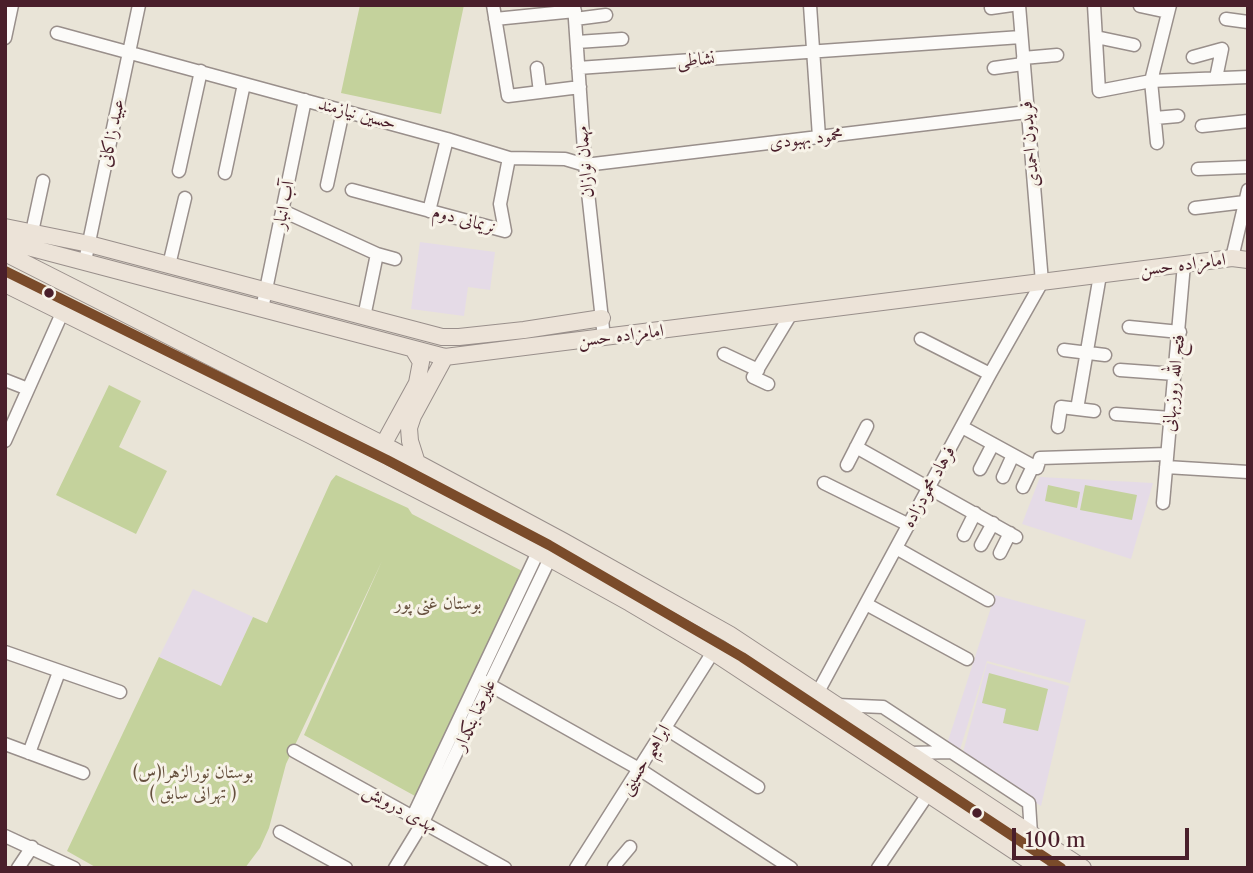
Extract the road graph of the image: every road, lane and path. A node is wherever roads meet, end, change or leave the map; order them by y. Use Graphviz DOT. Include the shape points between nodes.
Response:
graph roads {
  1 [pos="12,5"];
  2 [pos="493,5"];
  3 [pos="810,5"];
  4 [pos="1012,5"];
  5 [pos="1019,5"];
  6 [pos="1094,5"];
  7 [pos="137,6"];
  8 [pos="1140,6"];
  9 [pos="991,8"];
  10 [pos="1169,9"];
  11 [pos="575,12"];
  12 [pos="606,15"];
  13 [pos="495,19"];
  14 [pos="1226,19"];
  15 [pos="1248,22"];
  16 [pos="57,33"];
  17 [pos="1021,37"];
  18 [pos="1096,37"];
  19 [pos="5,38"];
  20 [pos="622,39"];
  21 [pos="577,42"];
  22 [pos="1134,45"];
  23 [pos="129,52"];
  24 [pos="813,52"];
  25 [pos="1057,55"];
  26 [pos="1193,57"];
  27 [pos="1023,61"];
  28 [pos="537,68"];
  29 [pos="578,68"];
  30 [pos="994,68"];
  31 [pos="201,71"];
  32 [pos="1248,77"];
  33 [pos="1216,78"];
  34 [pos="1151,81"];
  35 [pos="244,84"];
  36 [pos="580,88"];
  37 [pos="540,92"];
  38 [pos="305,100"];
  39 [pos="343,111"];
  40 [pos="1027,112"];
  41 [pos="1178,116"];
  42 [pos="1155,118"];
  43 [pos="1248,121"];
  44 [pos="1202,126"];
  45 [pos="819,137"];
  46 [pos="447,139"];
  47 [pos="1157,143"];
  48 [pos="509,159"];
  49 [pos="585,165"];
  50 [pos="1248,167"];
  51 [pos="1198,169"];
  52 [pos="179,171"];
  53 [pos="225,173"];
  54 [pos="43,181"];
  55 [pos="327,185"];
  56 [pos="352,190"];
  57 [pos="1246,196"];
  58 [pos="185,198"];
  59 [pos="1195,208"];
  60 [pos="283,211"];
  61 [pos="429,211"];
  62 [pos="5,227"];
  63 [pos="32,232"];
  64 [pos="5,241"];
  65 [pos="89,244"];
  66 [pos="5,253"];
  67 [pos="377,254"];
  68 [pos="395,259"];
  69 [pos="1240,259"];
  70 [pos="85,261"];
  71 [pos="1184,264"];
  72 [pos="169,265"];
  73 [pos="1100,275"];
  74 [pos="1042,282"];
  75 [pos="5,284"];
  76 [pos="266,290"];
  77 [pos="262,309"];
  78 [pos="63,310"];
  79 [pos="791,314"];
  80 [pos="364,317"];
  81 [pos="602,318"];
  82 [pos="1129,327"];
  83 [pos="1180,332"];
  84 [pos="604,338"];
  85 [pos="921,339"];
  86 [pos="414,349"];
  87 [pos="1064,350"];
  88 [pos="1086,353"];
  89 [pos="724,354"];
  90 [pos="1105,355"];
  91 [pos="445,357"];
  92 [pos="758,370"];
  93 [pos="1120,370"];
  94 [pos="990,374"];
  95 [pos="1175,374"];
  96 [pos="5,380"];
  97 [pos="768,384"];
  98 [pos="28,389"];
  99 [pos="1077,409"];
  100 [pos="1094,411"];
  101 [pos="1116,414"];
  102 [pos="1171,418"];
  103 [pos="867,426"];
  104 [pos="962,427"];
  105 [pos="1058,427"];
  106 [pos="5,441"];
  107 [pos="993,444"];
  108 [pos="383,445"];
  109 [pos="856,447"];
  110 [pos="1013,455"];
  111 [pos="1166,461"];
  112 [pos="417,463"];
  113 [pos="847,465"];
  114 [pos="1035,467"];
  115 [pos="980,469"];
  116 [pos="1248,472"];
  117 [pos="1003,477"];
  118 [pos="824,483"];
  119 [pos="929,486"];
  120 [pos="1023,487"];
  121 [pos="1163,503"];
  122 [pos="975,513"];
  123 [pos="993,523"];
  124 [pos="909,525"];
  125 [pos="964,535"];
  126 [pos="981,545"];
  127 [pos="896,548"];
  128 [pos="1000,553"];
  129 [pos="544,555"];
  130 [pos="988,600"];
  131 [pos="866,604"];
  132 [pos="5,652"];
  133 [pos="713,652"];
  134 [pos="967,659"];
  135 [pos="59,672"];
  136 [pos="484,682"];
  137 [pos="121,692"];
  138 [pos="818,692"];
  139 [pos="838,705"];
  140 [pos="665,728"];
  141 [pos="5,744"];
  142 [pos="295,751"];
  143 [pos="951,752"];
  144 [pos="29,753"];
  145 [pos="910,753"];
  146 [pos="639,769"];
  147 [pos="83,773"];
  148 [pos="758,787"];
  149 [pos="928,794"];
  150 [pos="418,819"];
  151 [pos="281,832"];
  152 [pos="1031,834"];
  153 [pos="5,836"];
  154 [pos="32,847"];
  155 [pos="630,847"];
  156 [pos="59,864"];
  157 [pos="614,866"];
  158 [pos="18,868"];
  159 [pos="74,868"];
  160 [pos="346,868"];
  161 [pos="395,868"];
  162 [pos="505,868"];
  163 [pos="576,868"];
  164 [pos="791,868"];
  165 [pos="878,868"];
  166 [pos="1040,868"];
  167 [pos="1083,868"];
  1 -- 19 [label="street"];
  2 -- 13 [label="street"];
  3 -- 24 [label="street"];
  4 -- 9 [label="street"];
  5 -- 17 [label="street, فریدون احمدی"];
  6 -- 18 [label="street"];
  7 -- 23 [label="street, عبید زاکانی"];
  8 -- 10 [label="street"];
  10 -- 34 [label="street"];
  11 -- 12 [label="street"];
  11 -- 13 [label="street"];
  11 -- 21 [label="street, مهمان نوازان"];
  13 -- 37 [label="street" via="508,96"];
  14 -- 15 [label="street"];
  16 -- 23 [label="street, حسین نیازمند"];
  17 -- 24 [label="street, نشاطی"];
  17 -- 27 [label="street, فریدون احمدی"];
  18 -- 22 [label="street"];
  18 -- 34 [label="street" via="1099,91"];
  20 -- 21 [label="street"];
  21 -- 29 [label="street, مهمان نوازان"];
  23 -- 31 [label="street, حسین نیازمند"];
  23 -- 65 [label="street, عبید زاکانی"];
  24 -- 29 [label="street, نشاطی"];
  24 -- 45 [label="street"];
  25 -- 27 [label="street"];
  26 -- 33 [label="street" via="1222,49"];
  27 -- 30 [label="street"];
  27 -- 40 [label="street, فریدون احمدی"];
  28 -- 37 [label="street"];
  29 -- 36 [label="street, مهمان نوازان"];
  31 -- 35 [label="street, حسین نیازمند"];
  31 -- 52 [label="street"];
  32 -- 33 [label="street"];
  33 -- 34 [label="street"];
  34 -- 42 [label="street"];
  35 -- 38 [label="street, حسین نیازمند"];
  35 -- 53 [label="street"];
  36 -- 37 [label="street"];
  36 -- 49 [label="street, مهمان نوازان"];
  38 -- 39 [label="street, حسین نیازمند"];
  38 -- 60 [label="street, آب انبار"];
  39 -- 46 [label="street, حسین نیازمند"];
  39 -- 55 [label="street"];
  40 -- 45 [label="street, محمود بهبودی"];
  40 -- 74 [label="street, فریدون احمدی"];
  41 -- 42 [label="street"];
  42 -- 47 [label="street"];
  43 -- 44 [label="street"];
  45 -- 49 [label="street, محمود بهبودی"];
  46 -- 48 [label="street, حسین نیازمند"];
  46 -- 61 [label="street"];
  48 -- 49 [label="street, حسین نیازمند" via="565,159"];
  48 -- 61 [label="street, نریمانی دوم" via="500,204 505,231"];
  49 -- 81 [label="street, مهمان نوازان"];
  50 -- 51 [label="street"];
  54 -- 63 [label="street"];
  56 -- 61 [label="street, نریمانی دوم"];
  57 -- 59 [label="street"];
  57 -- 69 [label="street"];
  58 -- 72 [label="street"];
  60 -- 67 [label="street"];
  60 -- 76 [label="street, آب انبار"];
  62 -- 63 [label="main road, امامزاده حسن"];
  63 -- 65 [label="main road, امامزاده حسن"];
  64 -- 70 [label="main road, امامزاده حسن"];
  65 -- 70 [label="street, عبید زاکانی"];
  65 -- 72 [label="main road, امامزاده حسن"];
  66 -- 108 [label="main road"];
  67 -- 68 [label="street"];
  67 -- 80 [label="street"];
  69 -- 71 [label="main road, امامزاده حسن"];
  70 -- 77 [label="main road, امامزاده حسن"];
  71 -- 73 [label="main road, امامزاده حسن"];
  71 -- 83 [label="street, فتح الله روزبهانی"];
  72 -- 76 [label="main road, امامزاده حسن"];
  73 -- 74 [label="main road, امامزاده حسن"];
  73 -- 88 [label="street"];
  74 -- 79 [label="main road, امامزاده حسن"];
  74 -- 94 [label="street, فرهاد محمودزاده"];
  75 -- 78 [label="main road"];
  76 -- 77 [label="street, آب انبار"];
  76 -- 80 [label="main road, امامزاده حسن"];
  77 -- 86 [label="main road, امامزاده حسن"];
  78 -- 98 [label="street"];
  78 -- 129 [label="main road"];
  79 -- 84 [label="main road, امامزاده حسن"];
  79 -- 92 [label="street"];
  80 -- 81 [label="main road, امامزاده حسن" via="442,337"];
  81 -- 84 [label="street, مهمان نوازان"];
  82 -- 83 [label="street"];
  83 -- 95 [label="street, فتح الله روزبهانی"];
  84 -- 91 [label="main road, امامزاده حسن"];
  85 -- 94 [label="street"];
  86 -- 91 [label="main road, امامزاده حسن"];
  86 -- 108 [label="main road" via="421,373"];
  87 -- 88 [label="street"];
  88 -- 90 [label="street"];
  88 -- 99 [label="street"];
  89 -- 92 [label="street"];
  91 -- 112 [label="main road" via="413,416 410,442"];
  92 -- 97 [label="street" via="753,377"];
  93 -- 95 [label="street"];
  94 -- 104 [label="street, فرهاد محمودزاده"];
  95 -- 102 [label="street, فتح الله روزبهانی"];
  96 -- 98 [label="street"];
  98 -- 106 [label="street"];
  99 -- 100 [label="street"];
  99 -- 105 [label="street" via="1061,407"];
  101 -- 102 [label="street"];
  102 -- 111 [label="street, فتح الله روزبهانی"];
  103 -- 109 [label="street"];
  104 -- 107 [label="street"];
  104 -- 119 [label="street, فرهاد محمودزاده"];
  107 -- 110 [label="street"];
  107 -- 115 [label="street"];
  108 -- 112 [label="main road"];
  109 -- 113 [label="street"];
  109 -- 119 [label="street"];
  110 -- 114 [label="street"];
  110 -- 117 [label="street"];
  111 -- 114 [label="street" via="1040,458"];
  111 -- 116 [label="street"];
  111 -- 121 [label="street, فتح الله روزبهانی"];
  112 -- 138 [label="main road" via="729,634"];
  114 -- 120 [label="street"];
  118 -- 124 [label="street"];
  119 -- 122 [label="street"];
  119 -- 124 [label="street, فرهاد محمودزاده"];
  122 -- 123 [label="street"];
  122 -- 125 [label="street"];
  123 -- 126 [label="street"];
  123 -- 128 [label="street" via="1013,535"];
  124 -- 127 [label="street, فرهاد محمودزاده"];
  127 -- 130 [label="street"];
  127 -- 131 [label="street, فرهاد محمودزاده"];
  129 -- 133 [label="main road"];
  129 -- 136 [label="street, علیرضا بنکدار"];
  131 -- 134 [label="street"];
  131 -- 138 [label="street, فرهاد محمودزاده"];
  132 -- 135 [label="street"];
  133 -- 140 [label="street, ابراهیم حسینی"];
  133 -- 149 [label="main road"];
  135 -- 137 [label="street"];
  135 -- 144 [label="street"];
  136 -- 146 [label="street"];
  136 -- 150 [label="street, علیرضا بنکدار"];
  138 -- 139 [label="main road"];
  139 -- 143 [label="street" via="883,708"];
  139 -- 145 [label="main road"];
  140 -- 146 [label="street, ابراهیم حسینی"];
  140 -- 148 [label="street"];
  141 -- 144 [label="street"];
  142 -- 150 [label="street, مهدی درویش"];
  143 -- 145 [label="street"];
  143 -- 152 [label="street" via="1029,803"];
  144 -- 147 [label="street"];
  145 -- 152 [label="main road"];
  146 -- 163 [label="street, ابراهیم حسینی"];
  146 -- 164 [label="street"];
  149 -- 165 [label="street"];
  149 -- 166 [label="main road"];
  150 -- 161 [label="street, علیرضا بنکدار"];
  150 -- 162 [label="street, مهدی درویش"];
  151 -- 160 [label="street"];
  152 -- 167 [label="main road"];
  153 -- 154 [label="street"];
  154 -- 156 [label="street"];
  154 -- 158 [label="street"];
  155 -- 157 [label="street"];
  156 -- 159 [label="street"];
}
